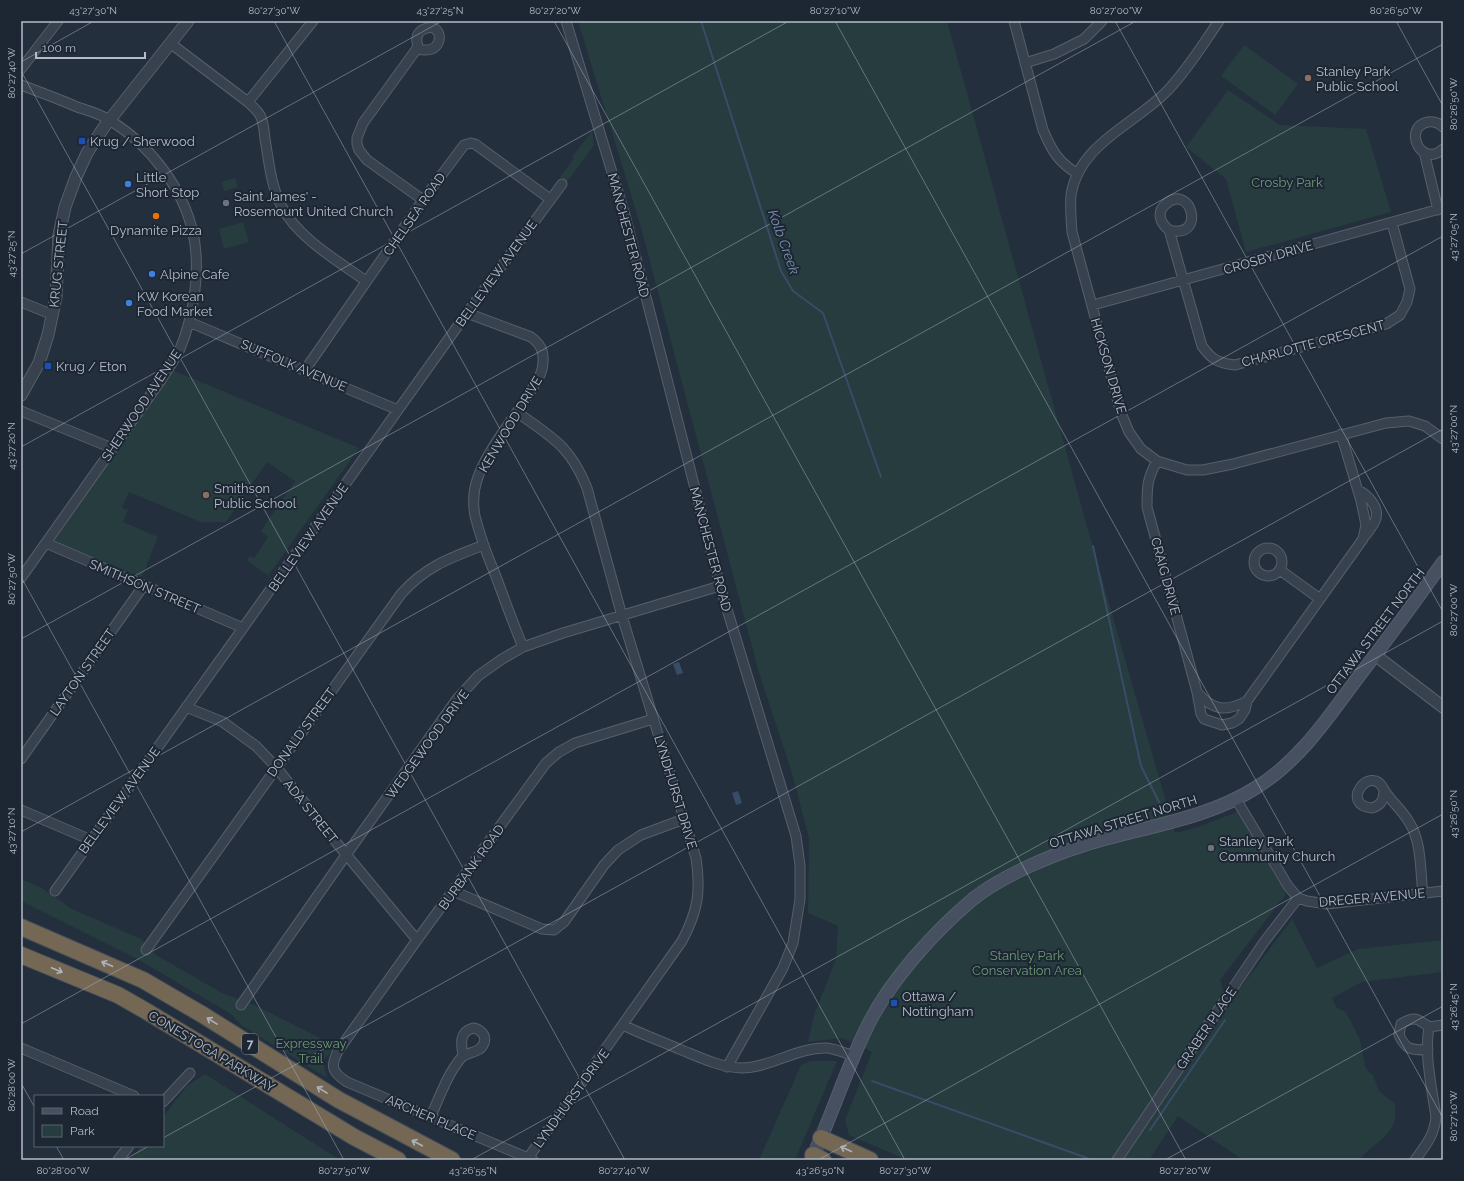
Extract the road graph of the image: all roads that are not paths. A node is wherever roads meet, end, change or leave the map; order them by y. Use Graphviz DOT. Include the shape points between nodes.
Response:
graph roads {
  1 [pos="58,21"];
  2 [pos="188,21"];
  3 [pos="313,21"];
  4 [pos="566,21"];
  5 [pos="1014,21"];
  6 [pos="1102,21"];
  7 [pos="1219,21"];
  8 [pos="170,43"];
  9 [pos="416,49"];
  10 [pos="1025,63"];
  11 [pos="21,69"];
  12 [pos="21,84"];
  13 [pos="248,102"];
  14 [pos="110,120"];
  15 [pos="1443,126"];
  16 [pos="1443,149"];
  17 [pos="1424,152"];
  18 [pos="1078,174"];
  19 [pos="562,184"];
  20 [pos="550,199"];
  21 [pos="423,200"];
  22 [pos="1441,209"];
  23 [pos="1392,223"];
  24 [pos="1169,230"];
  25 [pos="1184,280"];
  26 [pos="366,282"];
  27 [pos="21,302"];
  28 [pos="1093,305"];
  29 [pos="467,313"];
  30 [pos="53,315"];
  31 [pos="189,322"];
  32 [pos="305,370"];
  33 [pos="21,395"];
  34 [pos="398,410"];
  35 [pos="21,411"];
  36 [pos="518,413"];
  37 [pos="1341,434"];
  38 [pos="1441,434"];
  39 [pos="112,448"];
  40 [pos="1157,461"];
  41 [pos="46,543"];
  42 [pos="484,545"];
  43 [pos="1443,562"];
  44 [pos="1280,570"];
  45 [pos="21,578"];
  46 [pos="144,586"];
  47 [pos="720,586"];
  48 [pos="1320,599"];
  49 [pos="622,616"];
  50 [pos="243,628"];
  51 [pos="523,647"];
  52 [pos="1375,655"];
  53 [pos="1197,692"];
  54 [pos="1247,700"];
  55 [pos="1443,706"];
  56 [pos="186,707"];
  57 [pos="653,719"];
  58 [pos="21,759"];
  59 [pos="276,767"];
  60 [pos="1384,792"];
  61 [pos="1236,799"];
  62 [pos="21,810"];
  63 [pos="684,819"];
  64 [pos="91,840"];
  65 [pos="346,854"];
  66 [pos="55,890"];
  67 [pos="453,891"];
  68 [pos="1443,891"];
  69 [pos="1422,894"];
  70 [pos="1298,898"];
  71 [pos="21,927"];
  72 [pos="417,940"];
  73 [pos="146,950"];
  74 [pos="21,955"];
  75 [pos="241,1005"];
  76 [pos="1443,1025"];
  77 [pos="623,1026"];
  78 [pos="1429,1026"];
  79 [pos="21,1048"];
  80 [pos="1428,1050"];
  81 [pos="463,1056"];
  82 [pos="854,1056"];
  83 [pos="727,1067"];
  84 [pos="334,1068"];
  85 [pos="190,1073"];
  86 [pos="132,1095"];
  87 [pos="164,1101"];
  88 [pos="431,1116"];
  89 [pos="354,1137"];
  90 [pos="821,1138"];
  91 [pos="128,1147"];
  92 [pos="816,1158"];
  93 [pos="531,1159"];
  94 [pos="118,1160"];
  95 [pos="382,1160"];
  96 [pos="398,1160"];
  97 [pos="452,1160"];
  98 [pos="870,1160"];
  99 [pos="1117,1160"];
  100 [pos="1415,1160"];
  1 -- 11 [label="street"];
  2 -- 8 [label="street, KRUG STREET"];
  3 -- 13 [label="street"];
  4 -- 47 [label="street, MANCHESTER ROAD" via="625,215"];
  5 -- 10 [label="street"];
  6 -- 10 [label="street" via="1084,39 1054,54"];
  7 -- 18 [label="street, HICKSON DRIVE" via="1168,90 1104,140 1088,157"];
  8 -- 13 [label="street"];
  8 -- 14 [label="street, KRUG STREET"];
  9 -- 21 [label="street" via="363,123 357,144 367,160"];
  10 -- 18 [label="street" via="1050,148 1065,166"];
  12 -- 14 [label="street, SHERWOOD AVENUE"];
  13 -- 26 [label="street" via="257,110 262,122 272,178 282,208 295,227 308,239"];
  14 -- 30 [label="street, KRUG STREET" via="87,153 65,206 59,235"];
  14 -- 31 [label="street, SHERWOOD AVENUE" via="140,143 168,176 178,192 191,224 196,264 194,299"];
  15 -- 17 [label="street" via="1433,122 1420,126 1415,137 1416,143"];
  16 -- 17 [label="street" via="1436,154"];
  17 -- 22 [label="street"];
  18 -- 28 [label="street, HICKSON DRIVE" via="1071,194 1072,232"];
  19 -- 20 [label="street, BELLEVIEW AVENUE"];
  20 -- 21 [label="street, CHELSEA ROAD" via="471,143 460,148"];
  20 -- 29 [label="street, BELLEVIEW AVENUE"];
  21 -- 26 [label="street, CHELSEA ROAD"];
  22 -- 23 [label="street, CROSBY DRIVE"];
  23 -- 25 [label="street, CROSBY DRIVE"];
  23 -- 25 [label="street, CHARLOTTE CRESCENT" via="1410,289 1400,315 1386,324 1234,364 1220,363 1209,356 1202,346"];
  24 -- 25 [label="street, CHARLOTTE CRESCENT"];
  25 -- 28 [label="street, CROSBY DRIVE"];
  26 -- 32 [label="street, CHELSEA ROAD"];
  27 -- 30 [label="street"];
  28 -- 40 [label="street, HICKSON DRIVE" via="1121,412 1129,432 1141,449"];
  29 -- 34 [label="street, BELLEVIEW AVENUE"];
  29 -- 36 [label="street, KENWOOD DRIVE" via="530,337 542,348 542,370"];
  30 -- 33 [label="street, KRUG STREET" via="39,363"];
  31 -- 32 [label="street, SUFFOLK AVENUE"];
  31 -- 39 [label="street, SHERWOOD AVENUE" via="176,355 161,380"];
  32 -- 34 [label="street, SUFFOLK AVENUE"];
  34 -- 50 [label="street, BELLEVIEW AVENUE"];
  35 -- 39 [label="street"];
  36 -- 42 [label="street, KENWOOD DRIVE" via="482,467 474,490 475,515"];
  36 -- 49 [label="street, LYNDHURST DRIVE" via="554,438 580,471"];
  37 -- 38 [label="street, HICKSON DRIVE" via="1386,423 1409,421"];
  37 -- 40 [label="street, HICKSON DRIVE" via="1203,470 1186,470"];
  37 -- 48 [label="street, CRAIG DRIVE" via="1366,525 1363,539"];
  39 -- 41 [label="street, SHERWOOD AVENUE"];
  40 -- 53 [label="street, CRAIG DRIVE" via="1147,483 1147,507"];
  41 -- 45 [label="street, SHERWOOD AVENUE"];
  41 -- 46 [label="street, SMITHSON STREET"];
  42 -- 51 [label="street, KENWOOD DRIVE"];
  42 -- 59 [label="street, DONALD STREET" via="436,564 409,585"];
  43 -- 52 [label="main road, OTTAWA STREET NORTH"];
  44 -- 48 [label="street"];
  46 -- 50 [label="street, SMITHSON STREET"];
  46 -- 58 [label="street, LAYTON STREET"];
  47 -- 49 [label="street, WEDGEWOOD DRIVE"];
  47 -- 83 [label="street, MANCHESTER ROAD" via="796,836 800,865 800,899 793,943 783,968"];
  48 -- 54 [label="street, CRAIG DRIVE"];
  49 -- 51 [label="street, WEDGEWOOD DRIVE"];
  49 -- 57 [label="street, LYNDHURST DRIVE"];
  50 -- 56 [label="street, BELLEVIEW AVENUE"];
  51 -- 65 [label="street, WEDGEWOOD DRIVE" via="502,658 478,676 457,699"];
  52 -- 55 [label="street"];
  52 -- 61 [label="main road, OTTAWA STREET NORTH" via="1312,739 1276,774"];
  53 -- 54 [label="street" via="1213,706 1224,708 1235,707"];
  53 -- 54 [label="street, CRAIG DRIVE" via="1204,718 1222,725 1239,719 1246,710"];
  56 -- 59 [label="street, ADA STREET" via="223,722 256,746"];
  56 -- 64 [label="street, BELLEVIEW AVENUE"];
  57 -- 63 [label="street, LYNDHURST DRIVE"];
  57 -- 67 [label="street, BURBANK ROAD" via="575,743 552,757"];
  59 -- 65 [label="street, ADA STREET"];
  59 -- 73 [label="street, DONALD STREET"];
  60 -- 69 [label="street" via="1410,822 1418,844"];
  61 -- 70 [label="street" via="1288,886"];
  61 -- 82 [label="main road, OTTAWA STREET NORTH" via="1196,814 1084,845 1044,859 974,898 932,938 897,979 869,1023"];
  62 -- 64 [label="street"];
  63 -- 67 [label="street" via="641,835 618,850 604,865 564,922 554,930 542,929"];
  63 -- 77 [label="street, LYNDHURST DRIVE" via="698,868 696,909 682,941"];
  64 -- 66 [label="street, BELLEVIEW AVENUE"];
  65 -- 72 [label="street, ADA STREET"];
  65 -- 75 [label="street, WEDGEWOOD DRIVE"];
  67 -- 72 [label="street, BURBANK ROAD"];
  68 -- 69 [label="street, DREGER AVENUE"];
  69 -- 70 [label="street, DREGER AVENUE" via="1328,904"];
  70 -- 99 [label="street, GRABER PLACE" via="1264,942"];
  97 -- 71 [label="highway, CONESTOGA PARKWAY / 7, one-way" via="339,1100 143,980"];
  72 -- 84 [label="street, BURBANK ROAD" via="338,1051 333,1063"];
  74 -- 89 [label="highway, CONESTOGA PARKWAY / 7, one-way" via="125,999"];
  76 -- 78 [label="street"];
  77 -- 83 [label="street"];
  77 -- 93 [label="street, LYNDHURST DRIVE"];
  78 -- 80 [label="street"];
  78 -- 80 [label="street" via="1420,1020 1410,1019 1402,1024 1398,1035 1403,1044 1412,1050"];
  79 -- 86 [label="street"];
  80 -- 100 [label="street" via="1435,1128"];
  81 -- 88 [label="street" via="451,1072"];
  82 -- 83 [label="street" via="828,1048 804,1051 757,1066"];
  82 -- 90 [label="main road, OTTAWA STREET NORTH"];
  84 -- 88 [label="street, ARCHER PLACE" via="338,1076 347,1082"];
  85 -- 87 [label="street"];
  88 -- 93 [label="street, ARCHER PLACE"];
  89 -- 95 [label="highway"];
  89 -- 96 [label="highway, CONESTOGA PARKWAY / 7"];
  90 -- 92 [label="main road, OTTAWA STREET NORTH"];
  98 -- 90 [label="highway, one-way"];
  91 -- 94 [label="street"];
}
